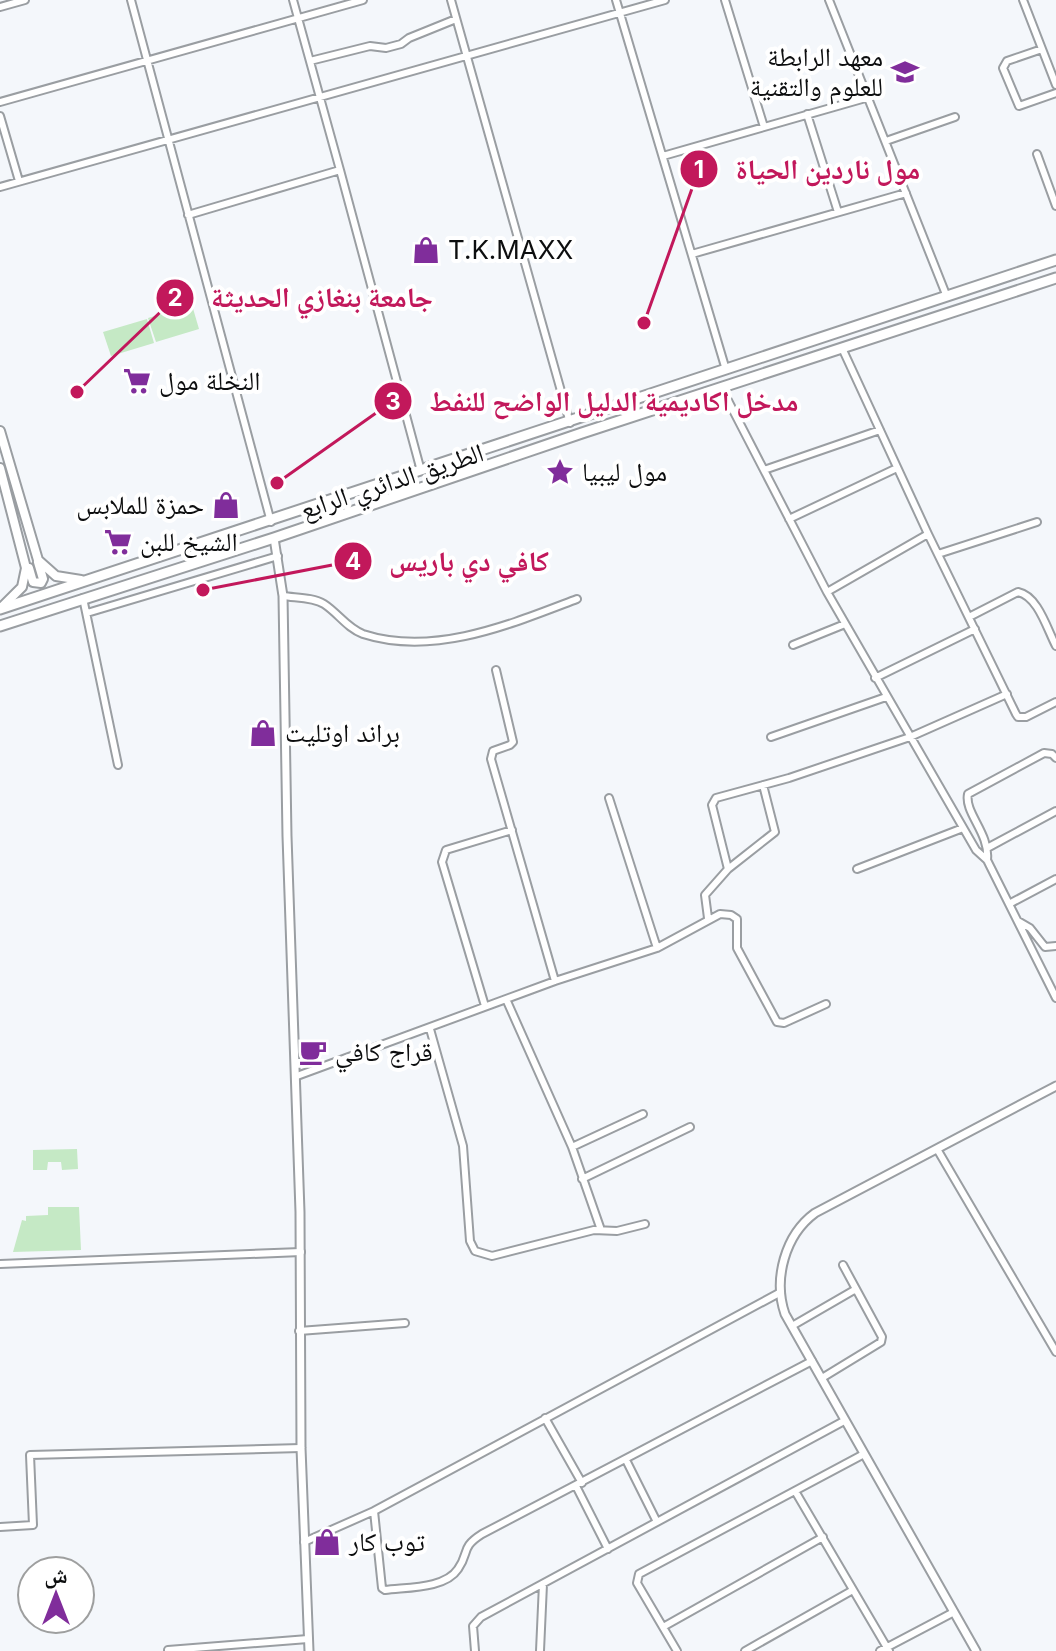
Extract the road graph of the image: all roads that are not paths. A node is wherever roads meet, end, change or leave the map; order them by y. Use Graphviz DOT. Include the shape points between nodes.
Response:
graph roads {
  1 [pos="25,0"];
  2 [pos="131,0"];
  3 [pos="293,0"];
  4 [pos="363,0"];
  5 [pos="451,0"];
  6 [pos="616,0"];
  7 [pos="665,0"];
  8 [pos="725,0"];
  9 [pos="829,0"];
  10 [pos="1023,0"];
  11 [pos="0,7"];
  12 [pos="620,13"];
  13 [pos="298,18"];
  14 [pos="456,19"];
  15 [pos="1042,49"];
  16 [pos="467,57"];
  17 [pos="146,61"];
  18 [pos="310,61"];
  19 [pos="1056,85"];
  20 [pos="1056,93"];
  21 [pos="869,97"];
  22 [pos="320,98"];
  23 [pos="0,102"];
  24 [pos="807,114"];
  25 [pos="0,116"];
  26 [pos="955,117"];
  27 [pos="764,127"];
  28 [pos="168,140"];
  29 [pos="886,141"];
  30 [pos="1037,154"];
  31 [pos="663,156"];
  32 [pos="340,170"];
  33 [pos="19,181"];
  34 [pos="0,187"];
  35 [pos="906,193"];
  36 [pos="1056,206"];
  37 [pos="838,212"];
  38 [pos="188,215"];
  39 [pos="692,254"];
  40 [pos="1056,260"];
  41 [pos="1056,278"];
  42 [pos="947,297"];
  43 [pos="842,348"];
  44 [pos="776,353"];
  45 [pos="781,368"];
  46 [pos="726,370"];
  47 [pos="721,387"];
  48 [pos="570,423"];
  49 [pos="880,430"];
  50 [pos="0,431"];
  51 [pos="0,468"];
  52 [pos="897,468"];
  53 [pos="764,470"];
  54 [pos="421,471"];
  55 [pos="789,519"];
  56 [pos="271,522"];
  57 [pos="1037,522"];
  58 [pos="928,534"];
  59 [pos="274,538"];
  60 [pos="938,554"];
  61 [pos="278,556"];
  62 [pos="26,560"];
  63 [pos="38,560"];
  64 [pos="85,580"];
  65 [pos="827,592"];
  66 [pos="283,596"];
  67 [pos="83,598"];
  68 [pos="577,599"];
  69 [pos="0,609"];
  70 [pos="87,613"];
  71 [pos="969,617"];
  72 [pos="845,624"];
  73 [pos="0,626"];
  74 [pos="975,629"];
  75 [pos="793,645"];
  76 [pos="1056,646"];
  77 [pos="496,670"];
  78 [pos="875,678"];
  79 [pos="1007,694"];
  80 [pos="886,697"];
  81 [pos="1056,702"];
  82 [pos="771,737"];
  83 [pos="910,737"];
  84 [pos="1056,758"];
  85 [pos="118,765"];
  86 [pos="763,785"];
  87 [pos="609,798"];
  88 [pos="1056,811"];
  89 [pos="963,828"];
  90 [pos="512,830"];
  91 [pos="989,847"];
  92 [pos="987,860"];
  93 [pos="728,869"];
  94 [pos="857,869"];
  95 [pos="1056,879"];
  96 [pos="1009,904"];
  97 [pos="708,918"];
  98 [pos="1018,921"];
  99 [pos="1056,946"];
  100 [pos="657,948"];
  101 [pos="555,981"];
  102 [pos="1056,998"];
  103 [pos="506,999"];
  104 [pos="826,1004"];
  105 [pos="485,1006"];
  106 [pos="430,1029"];
  107 [pos="297,1076"];
  108 [pos="1056,1086"];
  109 [pos="643,1114"];
  110 [pos="690,1127"];
  111 [pos="572,1147"];
  112 [pos="937,1149"];
  113 [pos="582,1179"];
  114 [pos="645,1224"];
  115 [pos="601,1230"];
  116 [pos="301,1252"];
  117 [pos="0,1264"];
  118 [pos="843,1265"];
  119 [pos="856,1289"];
  120 [pos="781,1292"];
  121 [pos="405,1323"];
  122 [pos="792,1326"];
  123 [pos="299,1331"];
  124 [pos="1056,1352"];
  125 [pos="812,1361"];
  126 [pos="822,1378"];
  127 [pos="545,1418"];
  128 [pos="844,1421"];
  129 [pos="301,1448"];
  130 [pos="864,1454"];
  131 [pos="626,1460"];
  132 [pos="579,1484"];
  133 [pos="795,1491"];
  134 [pos="374,1511"];
  135 [pos="657,1522"];
  136 [pos="0,1527"];
  137 [pos="823,1537"];
  138 [pos="304,1542"];
  139 [pos="608,1549"];
  140 [pos="543,1584"];
  141 [pos="853,1590"];
  142 [pos="954,1612"];
  143 [pos="663,1627"];
  144 [pos="308,1639"];
  145 [pos="168,1650"];
  146 [pos="885,1650"];
  147 [pos="309,1651"];
  148 [pos="475,1651"];
  149 [pos="540,1651"];
  150 [pos="677,1651"];
  151 [pos="745,1651"];
  152 [pos="976,1651"];
  1 -- 11 [label="street"];
  2 -- 17 [label="street"];
  3 -- 13 [label="street"];
  4 -- 13 [label="street"];
  5 -- 14 [label="street"];
  6 -- 12 [label="street"];
  7 -- 12 [label="street"];
  8 -- 27 [label="street"];
  9 -- 21 [label="street"];
  10 -- 15 [label="street"];
  12 -- 16 [label="street"];
  12 -- 31 [label="street"];
  13 -- 17 [label="street"];
  13 -- 18 [label="street"];
  14 -- 16 [label="street"];
  14 -- 18 [label="street" via="401,44"];
  15 -- 19 [label="street"];
  15 -- 20 [label="street" via="1007,61 1003,68 1019,106"];
  16 -- 22 [label="street"];
  16 -- 48 [label="street"];
  17 -- 23 [label="street"];
  17 -- 28 [label="street"];
  18 -- 22 [label="street"];
  21 -- 24 [label="street"];
  21 -- 29 [label="street"];
  22 -- 28 [label="street"];
  22 -- 32 [label="street"];
  24 -- 27 [label="street"];
  24 -- 37 [label="street"];
  25 -- 33 [label="street"];
  26 -- 29 [label="street"];
  27 -- 31 [label="street"];
  28 -- 33 [label="street"];
  28 -- 38 [label="street"];
  29 -- 35 [label="street"];
  30 -- 36 [label="street"];
  31 -- 39 [label="street"];
  32 -- 38 [label="street"];
  32 -- 54 [label="street"];
  33 -- 34 [label="street"];
  35 -- 37 [label="street"];
  35 -- 42 [label="street"];
  37 -- 39 [label="street"];
  38 -- 56 [label="street"];
  39 -- 46 [label="street"];
  40 -- 42 [label="main road, الطريق الدائري الرابع"];
  41 -- 43 [label="main road, الطريق الدائري الرابع"];
  42 -- 44 [label="main road, الطريق الدائري الرابع"];
  43 -- 45 [label="main road, الطريق الدائري الرابع"];
  43 -- 49 [label="street"];
  44 -- 45 [label="main road"];
  44 -- 46 [label="main road, الطريق الدائري الرابع"];
  45 -- 47 [label="main road, الطريق الدائري الرابع"];
  46 -- 48 [label="main road, الطريق الدائري الرابع"];
  47 -- 53 [label="street"];
  47 -- 59 [label="main road, الطريق الدائري الرابع"];
  48 -- 54 [label="main road, الطريق الدائري الرابع"];
  49 -- 52 [label="street"];
  49 -- 53 [label="street"];
  50 -- 63 [label="main road"];
  51 -- 62 [label="main road"];
  52 -- 55 [label="street"];
  52 -- 58 [label="street"];
  53 -- 55 [label="street"];
  54 -- 56 [label="main road, الطريق الدائري الرابع"];
  55 -- 65 [label="street"];
  56 -- 64 [label="main road, الطريق الدائري الرابع"];
  57 -- 60 [label="street"];
  58 -- 60 [label="street"];
  58 -- 65 [label="street"];
  59 -- 61 [label="street"];
  59 -- 67 [label="main road, الطريق الدائري الرابع"];
  60 -- 71 [label="street"];
  61 -- 66 [label="street"];
  61 -- 70 [label="street"];
  62 -- 63 [label="main road" via="37,585 43,579"];
  62 -- 69 [label="main road" via="22,587"];
  63 -- 64 [label="main road" via="56,576"];
  64 -- 69 [label="main road, الطريق الدائري الرابع"];
  65 -- 72 [label="street"];
  66 -- 68 [label="street" via="320,602 358,632 376,638 421,642 488,629"];
  66 -- 107 [label="street"];
  67 -- 70 [label="street"];
  67 -- 73 [label="main road, الطريق الدائري الرابع"];
  70 -- 85 [label="street"];
  71 -- 74 [label="street"];
  71 -- 76 [label="street" via="1024,592"];
  72 -- 75 [label="street"];
  72 -- 78 [label="street"];
  74 -- 78 [label="street"];
  74 -- 79 [label="street"];
  77 -- 90 [label="street" via="513,742 493,751 491,759"];
  78 -- 80 [label="street"];
  79 -- 81 [label="street" via="1021,718"];
  79 -- 83 [label="street"];
  80 -- 82 [label="street"];
  80 -- 83 [label="street"];
  83 -- 86 [label="street"];
  83 -- 89 [label="street"];
  84 -- 91 [label="street" via="1044,753 968,794 966,801"];
  86 -- 93 [label="street" via="775,832"];
  86 -- 93 [label="street" via="712,803"];
  87 -- 100 [label="street"];
  88 -- 91 [label="street"];
  89 -- 92 [label="street"];
  89 -- 94 [label="street"];
  90 -- 101 [label="street"];
  90 -- 105 [label="street" via="446,850 442,862"];
  91 -- 92 [label="street"];
  92 -- 96 [label="street"];
  93 -- 97 [label="street" via="705,895"];
  95 -- 96 [label="street"];
  96 -- 98 [label="street"];
  97 -- 100 [label="street"];
  97 -- 104 [label="street" via="724,913 737,919 737,948 777,1022"];
  98 -- 99 [label="street" via="1045,947"];
  98 -- 102 [label="street"];
  100 -- 101 [label="street"];
  101 -- 103 [label="street"];
  103 -- 105 [label="street"];
  103 -- 111 [label="street"];
  105 -- 106 [label="street"];
  106 -- 107 [label="street"];
  106 -- 115 [label="street" via="462,1143 472,1248 492,1256"];
  107 -- 116 [label="street"];
  108 -- 112 [label="street"];
  109 -- 111 [label="street"];
  110 -- 113 [label="street"];
  111 -- 113 [label="street"];
  112 -- 120 [label="street" via="810,1216 788,1246"];
  112 -- 124 [label="street"];
  113 -- 115 [label="street"];
  114 -- 115 [label="street"];
  116 -- 117 [label="street"];
  116 -- 123 [label="street"];
  118 -- 119 [label="street"];
  119 -- 122 [label="street"];
  119 -- 126 [label="street" via="881,1342"];
  120 -- 122 [label="street"];
  120 -- 127 [label="street"];
  121 -- 123 [label="street"];
  122 -- 125 [label="street"];
  123 -- 129 [label="street"];
  125 -- 126 [label="street"];
  125 -- 131 [label="street"];
  126 -- 128 [label="street"];
  127 -- 132 [label="street"];
  127 -- 134 [label="street"];
  128 -- 130 [label="street"];
  128 -- 135 [label="street"];
  129 -- 136 [label="street" via="30,1455 33,1525"];
  129 -- 138 [label="street"];
  130 -- 133 [label="street"];
  130 -- 142 [label="street"];
  131 -- 132 [label="street"];
  131 -- 135 [label="street"];
  132 -- 134 [label="street" via="467,1543 452,1576 385,1590"];
  132 -- 139 [label="street"];
  133 -- 137 [label="street"];
  133 -- 143 [label="street" via="639,1574 637,1583"];
  134 -- 138 [label="street"];
  135 -- 139 [label="street"];
  137 -- 141 [label="street"];
  137 -- 143 [label="street"];
  138 -- 144 [label="street"];
  139 -- 140 [label="street"];
  140 -- 148 [label="street" via="476,1620"];
  140 -- 149 [label="street"];
  141 -- 146 [label="street"];
  141 -- 151 [label="street"];
  142 -- 146 [label="street"];
  142 -- 152 [label="street"];
  143 -- 150 [label="street"];
  144 -- 145 [label="street"];
  144 -- 147 [label="street"];
}
